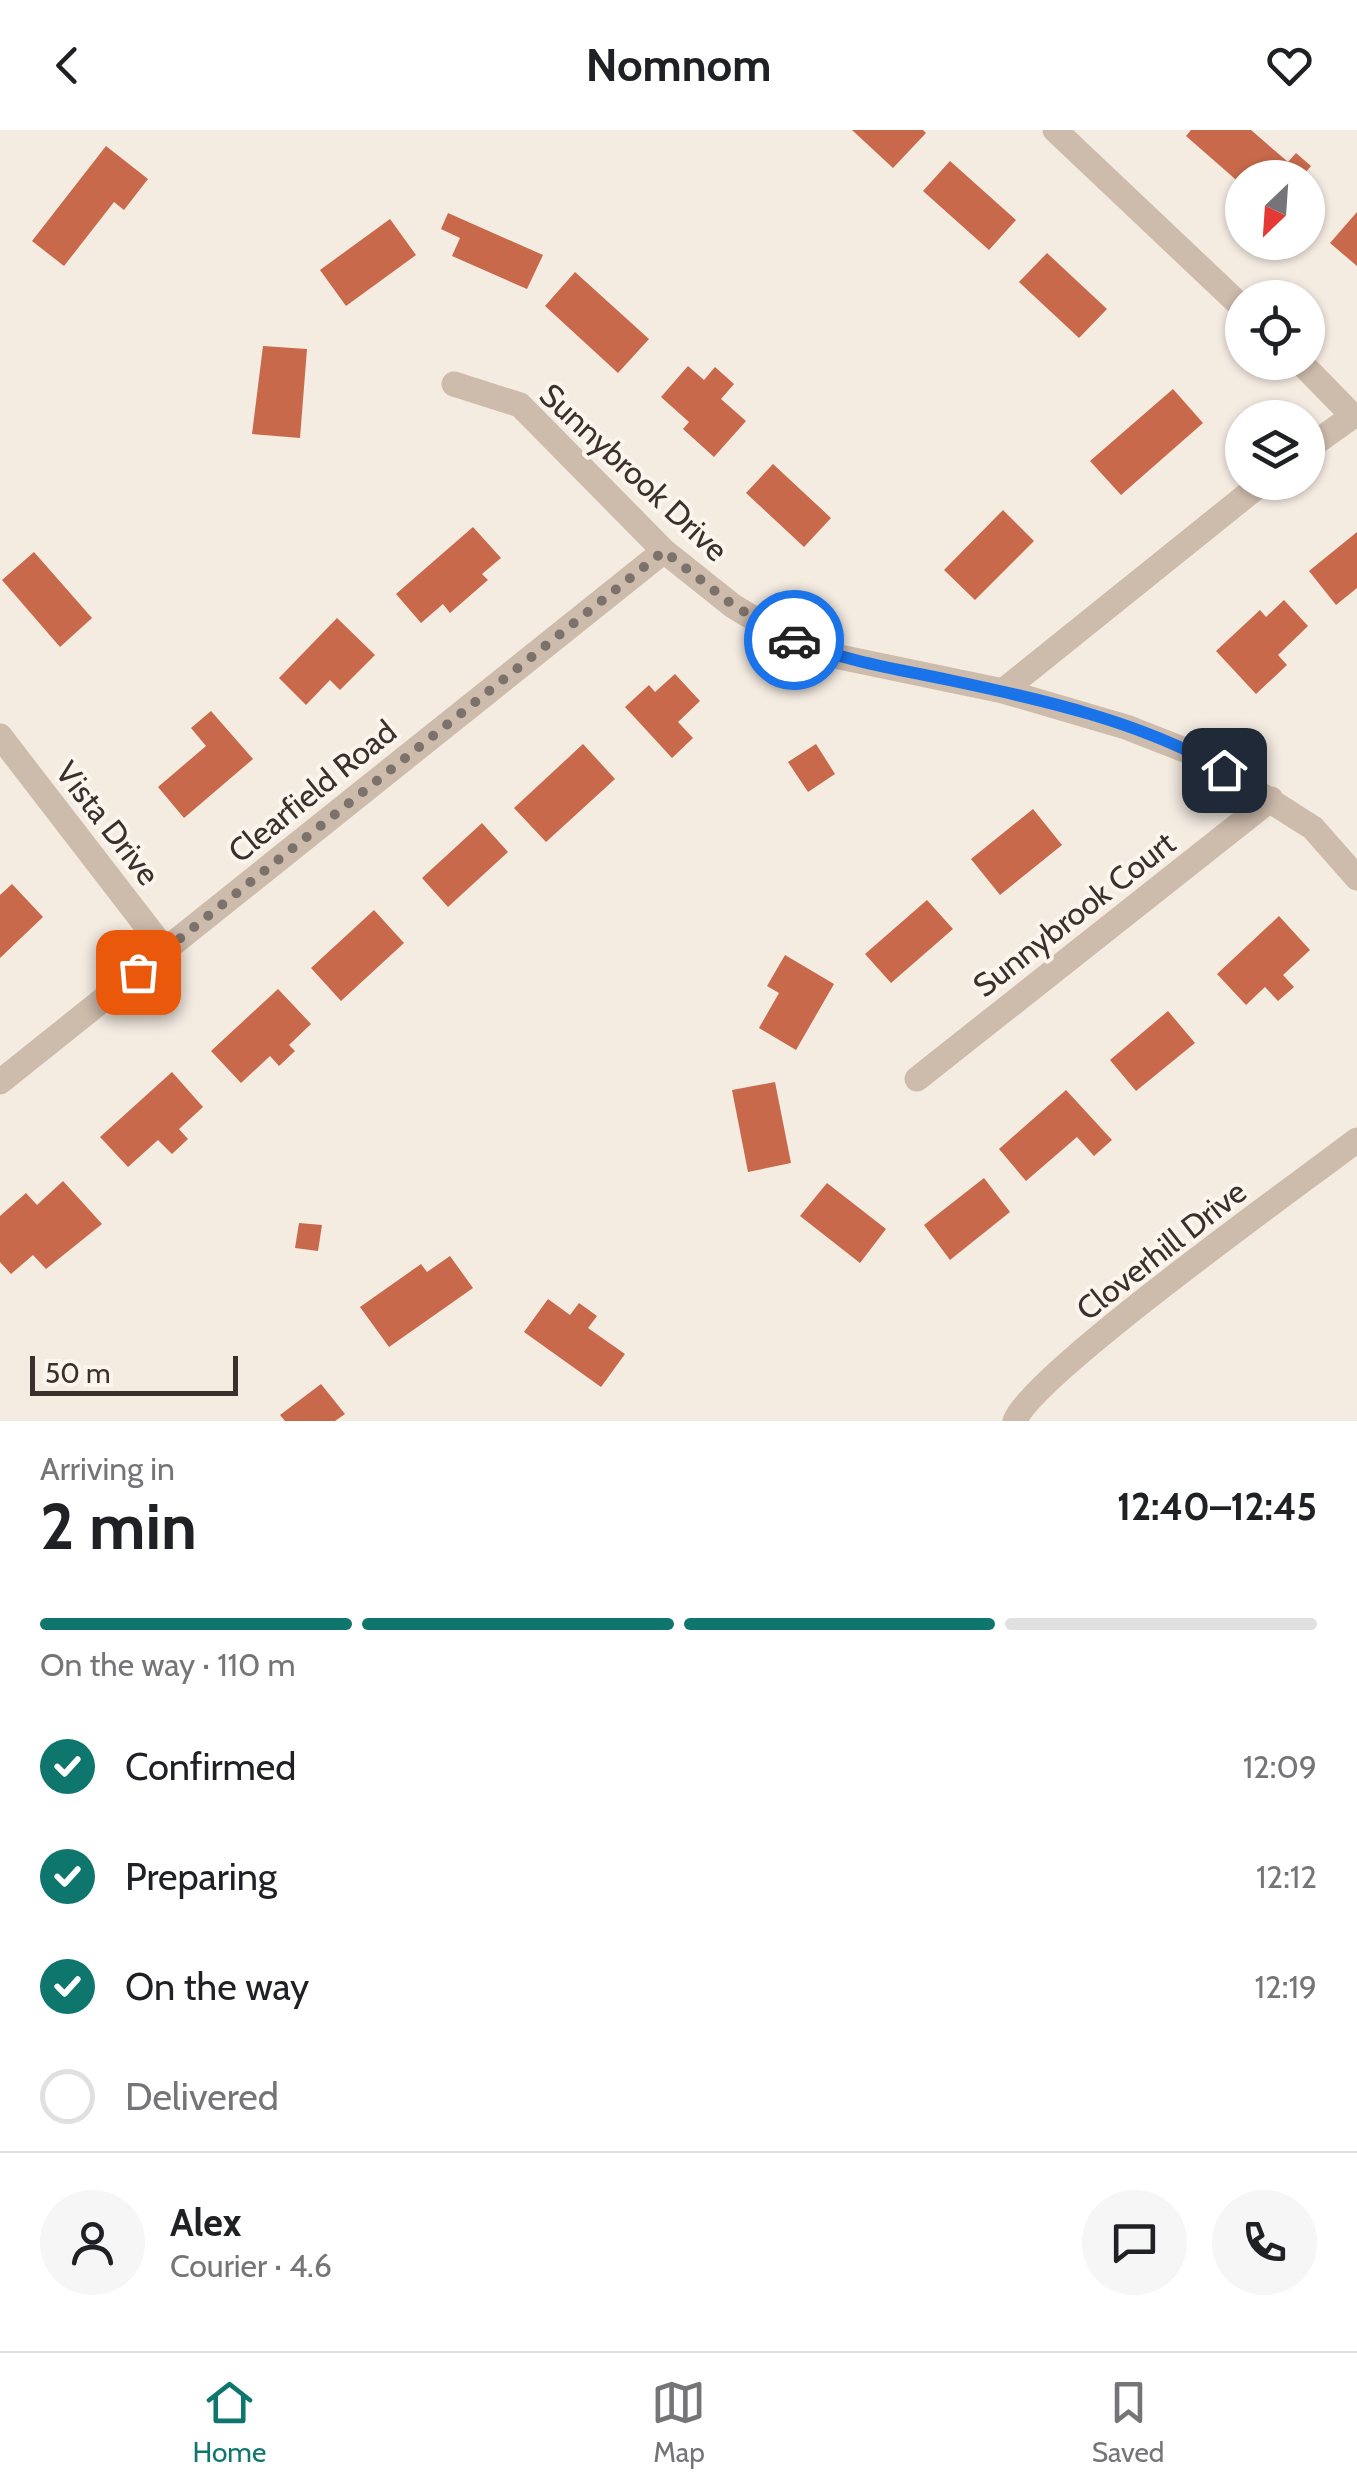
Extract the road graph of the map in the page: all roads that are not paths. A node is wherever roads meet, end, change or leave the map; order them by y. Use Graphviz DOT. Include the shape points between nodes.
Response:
graph roads {
  1 [pos="1055,130"];
  2 [pos="1225,292"];
  3 [pos="1318,380"];
  4 [pos="454,384"];
  5 [pos="1325,436"];
  6 [pos="1241,500"];
  7 [pos="664,551"];
  8 [pos="1004,692"];
  9 [pos="0,736"];
  10 [pos="1271,800"];
  11 [pos="1357,878"];
  12 [pos="165,950"];
  13 [pos="917,1079"];
  14 [pos="0,1082"];
  15 [pos="1357,1140"];
  16 [pos="1015,1421"];
  1 -- 2 [label="street"];
  3 -- 5 [label="street" via="1353,416"];
  4 -- 7 [label="street, Sunnybrook Drive" via="520,405"];
  6 -- 8 [label="street"];
  7 -- 8 [label="street, Sunnybrook Drive" via="778,634 830,655"];
  7 -- 12 [label="street, Clearfield Road"];
  8 -- 10 [label="street, Sunnybrook Drive" via="1200,756"];
  9 -- 12 [label="street, Vista Drive"];
  10 -- 11 [label="street, Sunnybrook Drive" via="1314,828"];
  10 -- 13 [label="street, Sunnybrook Court"];
  12 -- 14 [label="street, Clearfield Road"];
  15 -- 16 [label="street, Cloverhill Drive" via="1101,1337 1028,1398"];
}
